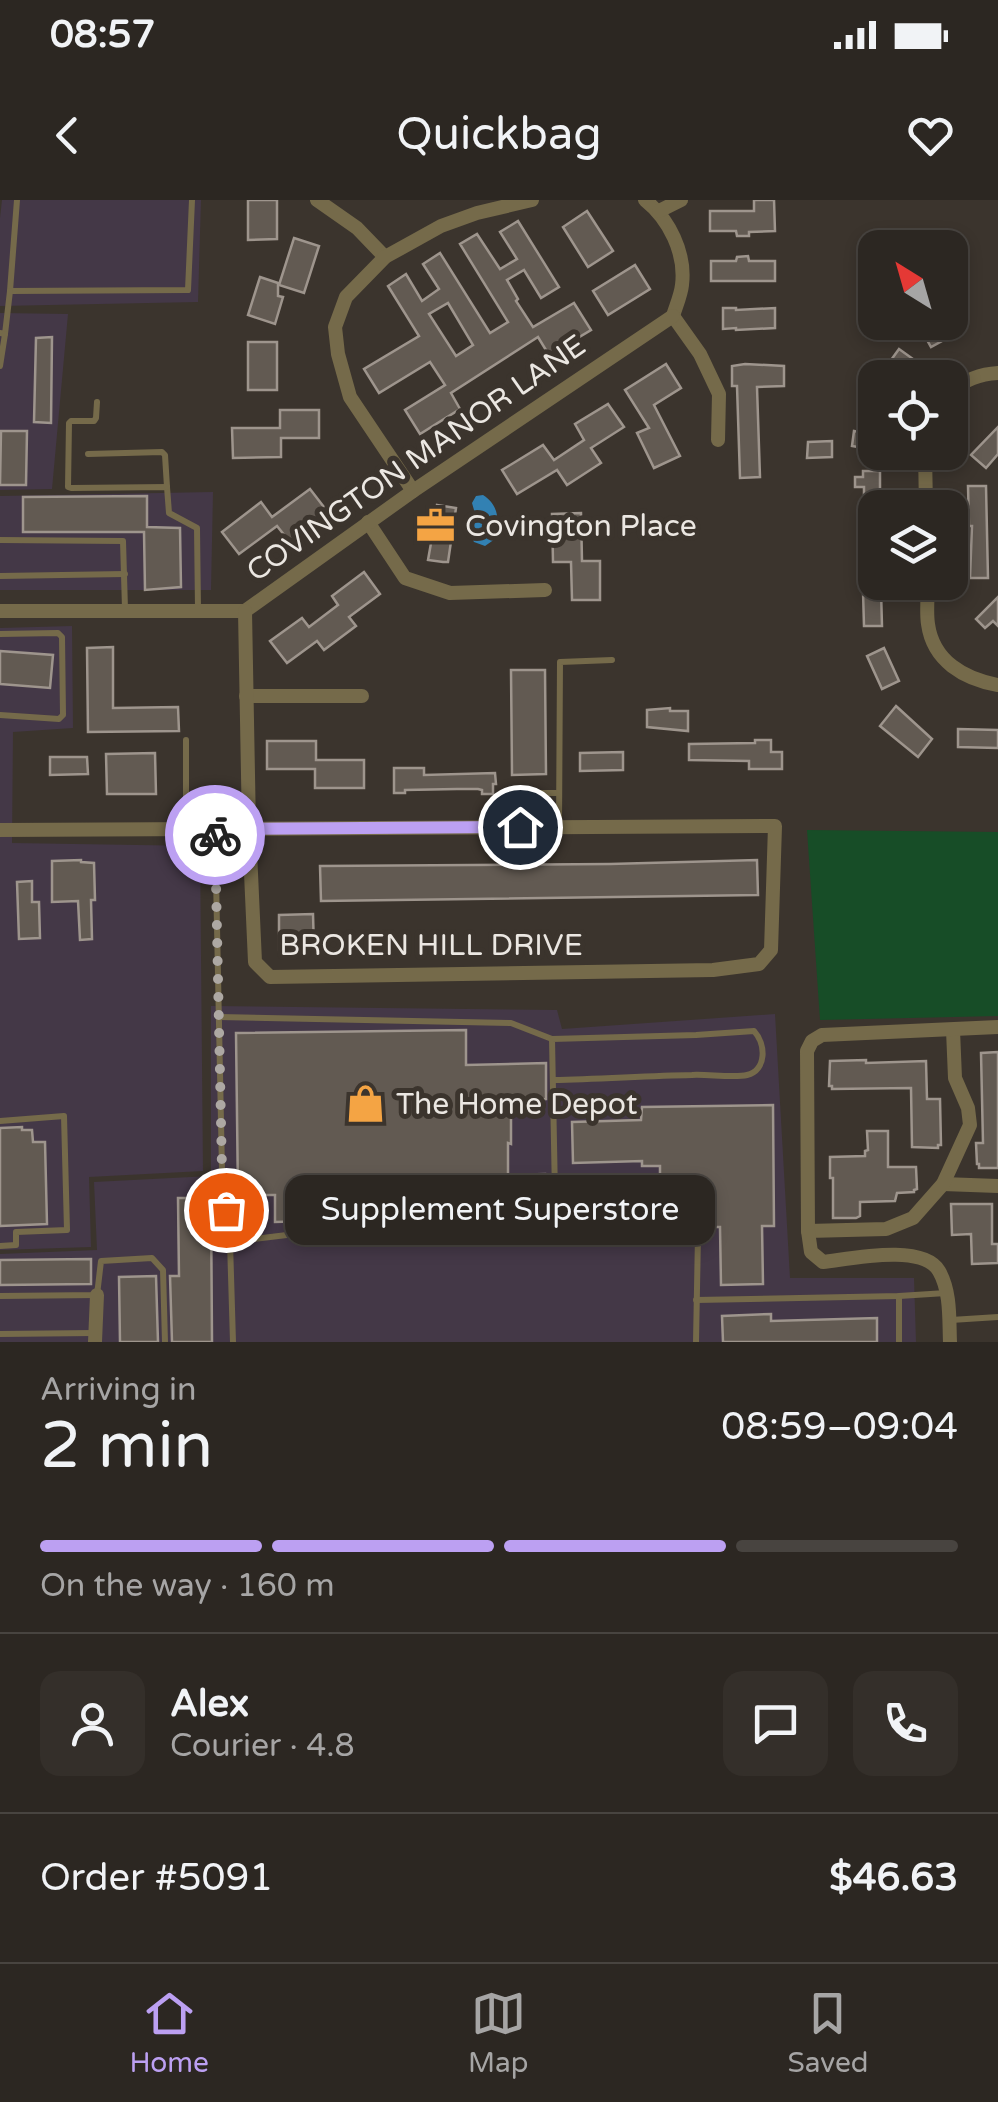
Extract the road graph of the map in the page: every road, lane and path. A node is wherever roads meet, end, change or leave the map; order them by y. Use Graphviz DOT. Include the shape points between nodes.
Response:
graph roads {
  1 [pos="17,200"];
  2 [pos="192,200"];
  3 [pos="317,200"];
  4 [pos="532,200"];
  5 [pos="645,200"];
  6 [pos="681,200"];
  7 [pos="659,211"];
  8 [pos="385,257"];
  9 [pos="10,291"];
  10 [pos="674,316"];
  11 [pos="2,334"];
  12 [pos="0,366"];
  13 [pos="97,402"];
  14 [pos="718,440"];
  15 [pos="88,454"];
  16 [pos="167,487"];
  17 [pos="412,490"];
  18 [pos="368,522"];
  19 [pos="0,540"];
  20 [pos="125,574"];
  21 [pos="0,576"];
  22 [pos="545,590"];
  23 [pos="928,600"];
  24 [pos="125,610"];
  25 [pos="198,610"];
  26 [pos="245,610"];
  27 [pos="0,611"];
  28 [pos="0,634"];
  29 [pos="612,660"];
  30 [pos="998,685"];
  31 [pos="246,696"];
  32 [pos="362,696"];
  33 [pos="0,716"];
  34 [pos="186,740"];
  35 [pos="559,792"];
  36 [pos="518,793"];
  37 [pos="559,827"];
  38 [pos="186,829"];
  39 [pos="215,829"];
  40 [pos="248,829"];
  41 [pos="0,830"];
  42 [pos="219,1016"];
  43 [pos="998,1027"];
  44 [pos="953,1030"];
  45 [pos="552,1039"];
  46 [pos="553,1080"];
  47 [pos="0,1120"];
  48 [pos="944,1184"];
  49 [pos="998,1186"];
  50 [pos="555,1196"];
  51 [pos="808,1231"];
  52 [pos="230,1242"];
  53 [pos="0,1246"];
  54 [pos="947,1293"];
  55 [pos="0,1296"];
  56 [pos="97,1296"];
  57 [pos="899,1296"];
  58 [pos="696,1300"];
  59 [pos="998,1317"];
  60 [pos="949,1320"];
  61 [pos="0,1334"];
  62 [pos="19,1338"];
  63 [pos="95,1338"];
  64 [pos="165,1342"];
  65 [pos="233,1342"];
  66 [pos="696,1342"];
  67 [pos="899,1342"];
  68 [pos="950,1342"];
  1 -- 9 [label="lane"];
  2 -- 9 [label="lane" via="188,290"];
  3 -- 8 [label="street"];
  4 -- 8 [label="street" via="441,226"];
  5 -- 7 [label="street"];
  6 -- 7 [label="street"];
  7 -- 10 [label="street" via="680,250 682,284"];
  8 -- 17 [label="street" via="346,297 335,327 338,354 350,397"];
  9 -- 11 [label="lane"];
  10 -- 14 [label="street" via="719,394"];
  10 -- 17 [label="street, COVINGTON MANOR LANE"];
  11 -- 12 [label="lane"];
  13 -- 16 [label="lane" via="94,421 69,423 68,486"];
  15 -- 16 [label="lane" via="162,452"];
  16 -- 25 [label="lane" via="169,513 197,528"];
  17 -- 18 [label="street, COVINGTON MANOR LANE"];
  18 -- 22 [label="street" via="405,578 450,593"];
  18 -- 26 [label="street, COVINGTON MANOR LANE"];
  19 -- 20 [label="lane" via="123,541"];
  20 -- 21 [label="lane"];
  20 -- 24 [label="lane"];
  23 -- 30 [label="street" via="935,648 972,679"];
  24 -- 25 [label="street, COVINGTON MANOR LANE"];
  24 -- 27 [label="street, COVINGTON MANOR LANE"];
  25 -- 26 [label="street, COVINGTON MANOR LANE"];
  26 -- 31 [label="street, BROKEN HILL DRIVE"];
  28 -- 33 [label="lane" via="62,637 63,715"];
  29 -- 35 [label="lane" via="560,662"];
  31 -- 32 [label="street"];
  31 -- 40 [label="street, BROKEN HILL DRIVE"];
  34 -- 38 [label="lane"];
  35 -- 36 [label="lane"];
  35 -- 37 [label="lane"];
  37 -- 40 [label="street"];
  37 -- 40 [label="street, BROKEN HILL DRIVE" via="775,826 772,950 759,964 712,970 270,977 255,962"];
  38 -- 39 [label="street"];
  38 -- 41 [label="street"];
  39 -- 40 [label="street"];
  39 -- 42 [label="lane"];
  42 -- 45 [label="lane" via="511,1023"];
  42 -- 52 [label="lane"];
  43 -- 44 [label="street"];
  44 -- 48 [label="street" via="955,1078 970,1125"];
  44 -- 51 [label="street" via="822,1035 812,1042"];
  45 -- 46 [label="lane"];
  45 -- 46 [label="lane" via="754,1031 763,1053 748,1075"];
  46 -- 50 [label="lane"];
  47 -- 53 [label="lane" via="64,1116 67,1230 16,1232 16,1245"];
  48 -- 49 [label="street"];
  48 -- 51 [label="street" via="913,1218 886,1229"];
  50 -- 52 [label="lane" via="540,1214 334,1220 295,1234"];
  50 -- 58 [label="lane" via="638,1187 678,1204 698,1235"];
  51 -- 54 [label="street" via="812,1252 823,1262 905,1254 928,1260"];
  52 -- 65 [label="lane"];
  54 -- 57 [label="lane"];
  54 -- 60 [label="street"];
  55 -- 56 [label="lane"];
  56 -- 63 [label="street"];
  56 -- 64 [label="lane" via="100,1261 152,1258 163,1270"];
  57 -- 58 [label="lane"];
  57 -- 67 [label="lane"];
  58 -- 66 [label="lane"];
  59 -- 60 [label="lane"];
  60 -- 68 [label="street"];
  61 -- 62 [label="lane"];
  62 -- 63 [label="lane"];
}
